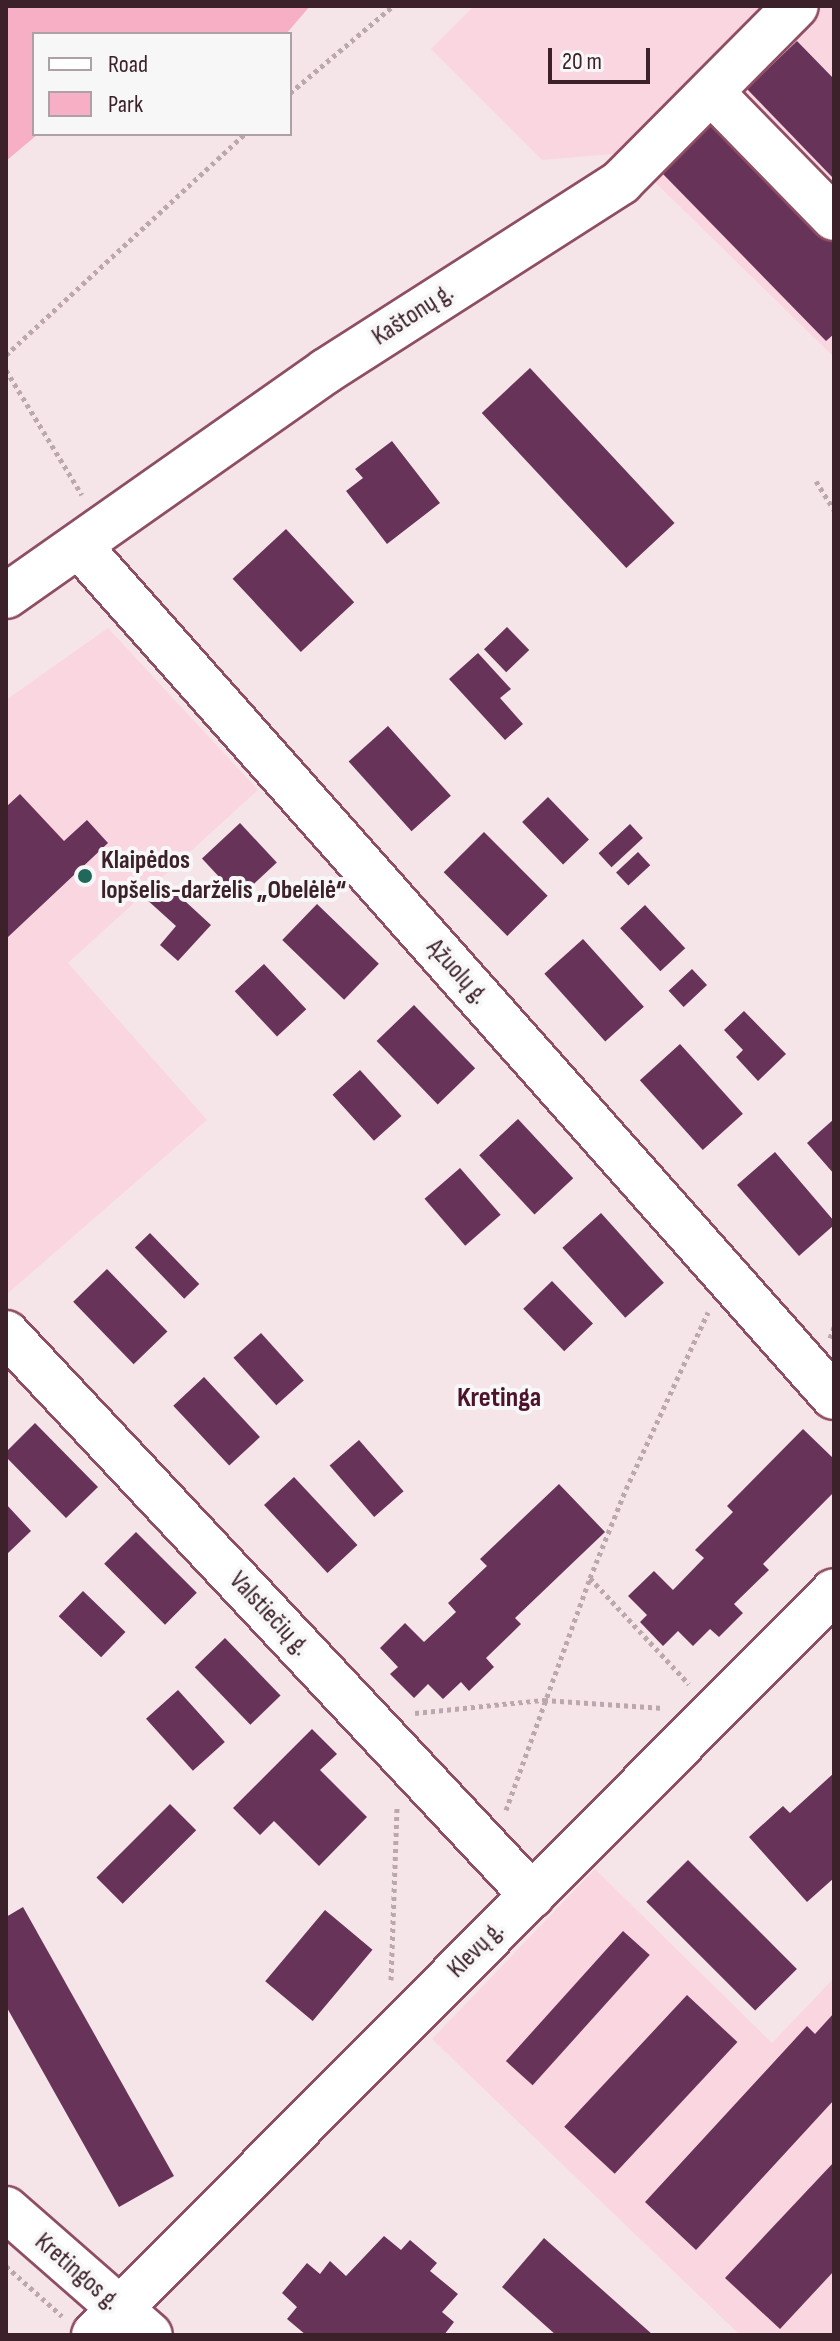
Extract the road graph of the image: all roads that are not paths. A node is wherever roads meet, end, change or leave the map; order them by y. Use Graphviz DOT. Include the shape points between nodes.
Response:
graph roads {
  1 [pos="796,6"];
  2 [pos="711,92"];
  3 [pos="834,218"];
  4 [pos="92,538"];
  5 [pos="6,596"];
  6 [pos="6,1333"];
  7 [pos="834,1397"];
  8 [pos="834,1591"];
  9 [pos="532,1895"];
  10 [pos="6,2209"];
  11 [pos="109,2326"];
  1 -- 2 [label="street, Kaštonų g."];
  2 -- 3 [label="street"];
  2 -- 4 [label="street, Kaštonų g." via="621,182 326,371"];
  4 -- 5 [label="street, Kaštonų g."];
  4 -- 7 [label="street, Ąžuolų g."];
  6 -- 9 [label="street, Valstiečių g."];
  8 -- 9 [label="street, Klevų g."];
  9 -- 11 [label="street, Klevų g."];
  10 -- 11 [label="street, Kretingos g."];
}
